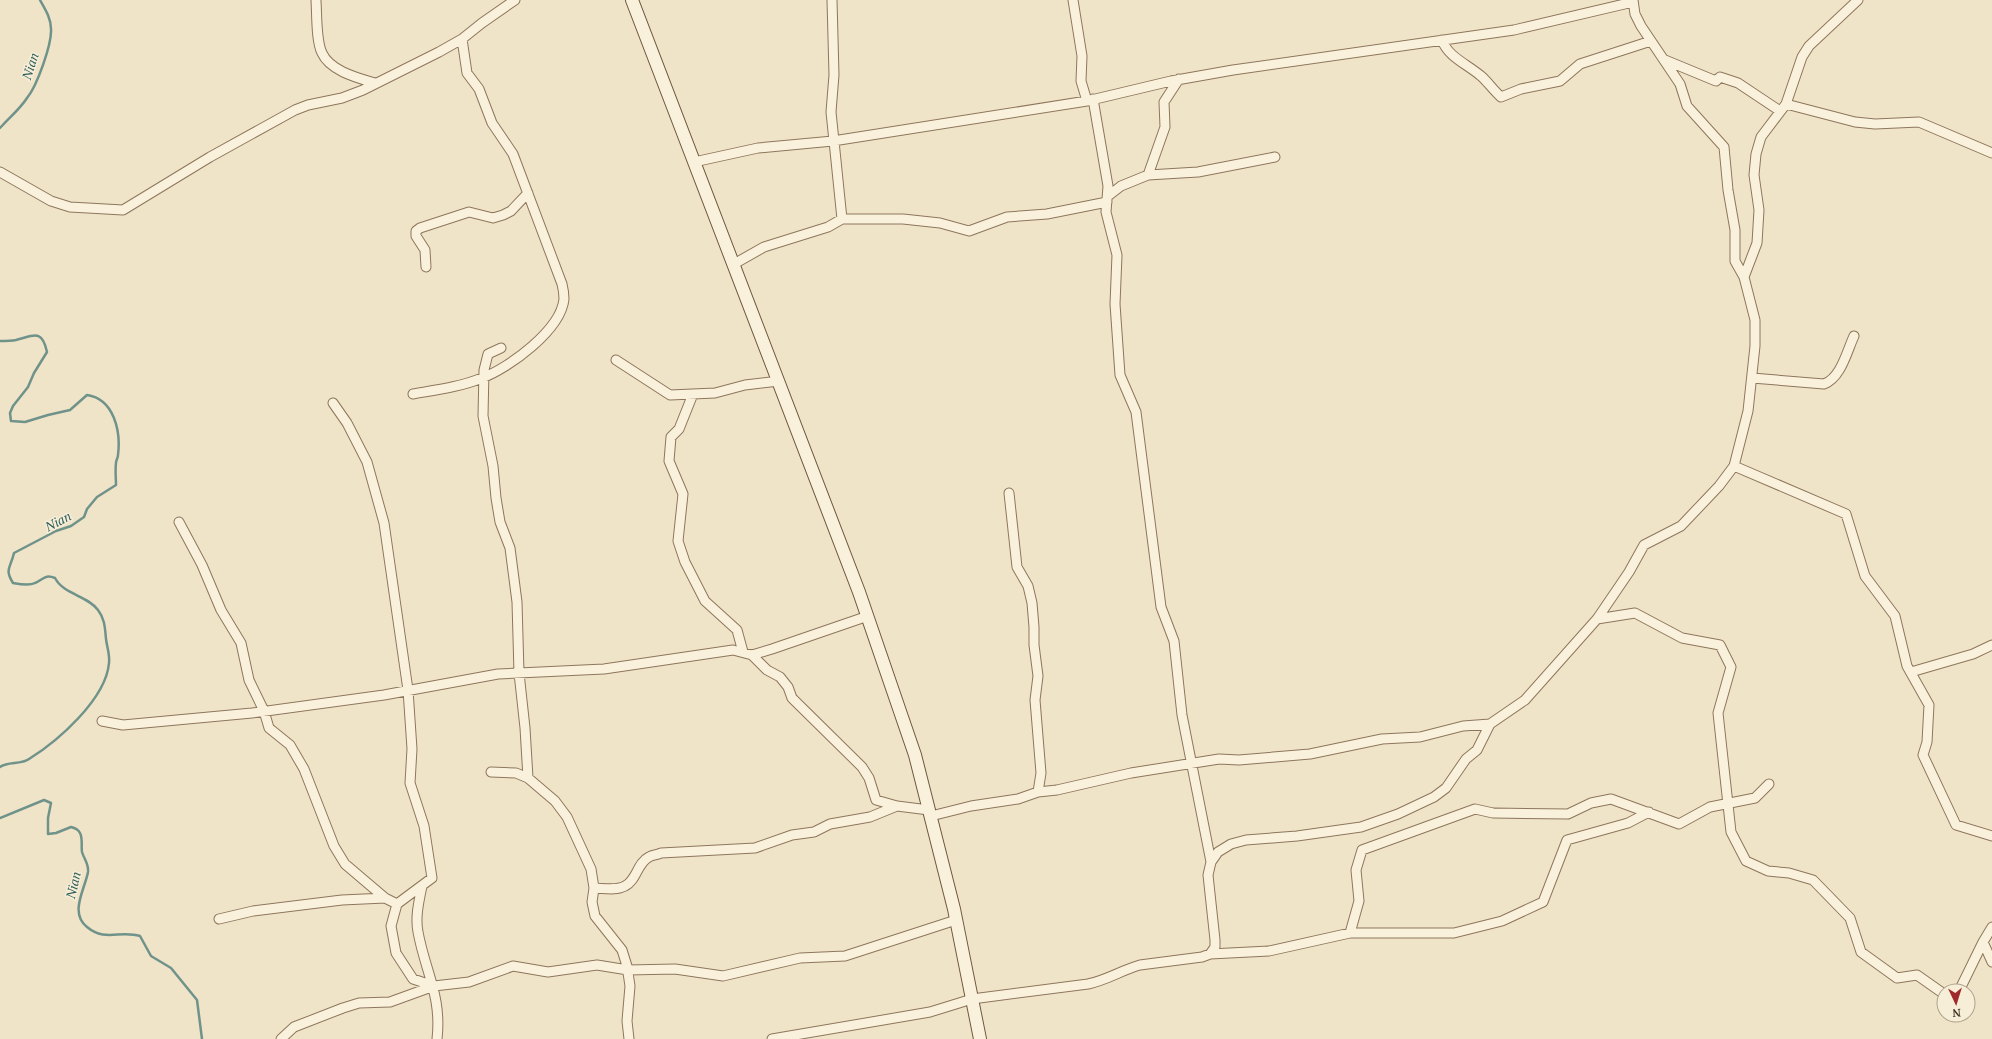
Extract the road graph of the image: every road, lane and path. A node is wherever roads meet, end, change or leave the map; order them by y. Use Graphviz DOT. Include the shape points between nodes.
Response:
graph roads {
  1 [pos="515,0"];
  2 [pos="632,0"];
  3 [pos="832,0"];
  4 [pos="1073,0"];
  5 [pos="1858,0"];
  6 [pos="316,1"];
  7 [pos="1633,1"];
  8 [pos="462,39"];
  9 [pos="1442,40"];
  10 [pos="1651,41"];
  11 [pos="1665,60"];
  12 [pos="1179,79"];
  13 [pos="374,83"];
  14 [pos="1090,100"];
  15 [pos="1786,104"];
  16 [pos="1780,111"];
  17 [pos="834,141"];
  18 [pos="1992,153"];
  19 [pos="1275,156"];
  20 [pos="694,162"];
  21 [pos="0,172"];
  22 [pos="1148,175"];
  23 [pos="528,193"];
  24 [pos="1107,199"];
  25 [pos="842,219"];
  26 [pos="734,264"];
  27 [pos="426,267"];
  28 [pos="1744,277"];
  29 [pos="1854,336"];
  30 [pos="501,348"];
  31 [pos="616,360"];
  32 [pos="483,378"];
  33 [pos="1752,378"];
  34 [pos="779,381"];
  35 [pos="413,394"];
  36 [pos="693,394"];
  37 [pos="333,403"];
  38 [pos="1734,466"];
  39 [pos="1009,493"];
  40 [pos="179,522"];
  41 [pos="868,616"];
  42 [pos="1597,619"];
  43 [pos="1992,645"];
  44 [pos="748,653"];
  45 [pos="1910,672"];
  46 [pos="519,673"];
  47 [pos="408,690"];
  48 [pos="264,711"];
  49 [pos="102,721"];
  50 [pos="1490,724"];
  51 [pos="1191,764"];
  52 [pos="492,772"];
  53 [pos="528,778"];
  54 [pos="1769,784"];
  55 [pos="1038,792"];
  56 [pos="1727,804"];
  57 [pos="896,806"];
  58 [pos="1649,812"];
  59 [pos="930,813"];
  60 [pos="1992,836"];
  61 [pos="1211,862"];
  62 [pos="422,886"];
  63 [pos="594,888"];
  64 [pos="385,898"];
  65 [pos="396,904"];
  66 [pos="220,919"];
  67 [pos="956,920"];
  68 [pos="1992,927"];
  69 [pos="1350,933"];
  70 [pos="1983,942"];
  71 [pos="1210,954"];
  72 [pos="1992,962"];
  73 [pos="628,970"];
  74 [pos="1963,983"];
  75 [pos="434,986"];
  76 [pos="1936,988"];
  77 [pos="972,999"];
  78 [pos="282,1039"];
  79 [pos="437,1039"];
  80 [pos="629,1039"];
  81 [pos="772,1039"];
  82 [pos="980,1039"];
  1 -- 8 [label="street"];
  2 -- 20 [label="main road"];
  3 -- 17 [label="street"];
  4 -- 14 [label="street" via="1082,56 1081,81"];
  5 -- 15 [label="street" via="1809,46 1802,57"];
  6 -- 13 [label="street" via="322,53 328,62 354,77"];
  7 -- 9 [label="street" via="1514,30"];
  7 -- 10 [label="street" via="1635,14"];
  8 -- 13 [label="street"];
  8 -- 23 [label="street" via="467,73 479,89 492,123 513,154"];
  9 -- 10 [label="street" via="1445,49 1482,76 1500,97 1521,89 1560,81 1580,64"];
  9 -- 12 [label="street"];
  10 -- 11 [label="street"];
  11 -- 16 [label="street" via="1716,81 1720,77 1738,83"];
  11 -- 28 [label="street" via="1680,84 1687,106 1724,147 1735,230 1735,261"];
  12 -- 14 [label="street"];
  12 -- 22 [label="street" via="1164,102 1165,127"];
  13 -- 21 [label="street" via="342,98 295,110 210,157 123,210 70,207 51,201"];
  14 -- 17 [label="street"];
  14 -- 24 [label="street" via="1108,186"];
  15 -- 16 [label="street"];
  15 -- 18 [label="street" via="1855,122 1919,122"];
  16 -- 28 [label="street" via="1761,137 1756,154 1754,175 1759,210 1757,243"];
  17 -- 20 [label="street" via="758,148"];
  17 -- 25 [label="street"];
  19 -- 22 [label="street" via="1198,172"];
  20 -- 26 [label="main road"];
  22 -- 24 [label="street" via="1121,186"];
  23 -- 27 [label="street" via="511,211 503,215 493,218 469,212 420,228 416,231 416,236 425,250"];
  23 -- 32 [label="street" via="562,284 564,299 559,313 543,338"];
  24 -- 25 [label="street" via="1047,214 1008,217 969,231 940,223 904,219"];
  24 -- 51 [label="street" via="1106,212 1117,255 1114,304 1120,375 1136,412 1161,607 1174,641 1182,715"];
  25 -- 26 [label="street" via="820,230 764,247"];
  26 -- 34 [label="main road"];
  28 -- 33 [label="street" via="1755,320"];
  29 -- 33 [label="street" via="1831,382 1824,384"];
  30 -- 32 [label="street" via="488,354"];
  31 -- 36 [label="street" via="670,395"];
  32 -- 35 [label="street"];
  32 -- 46 [label="street" via="483,416 499,514 510,548 517,602"];
  33 -- 38 [label="street" via="1748,411"];
  34 -- 36 [label="street" via="745,385 716,393"];
  34 -- 41 [label="main road"];
  36 -- 44 [label="street" via="679,429 671,436 669,461 683,494 678,541 685,562 705,601 737,630"];
  37 -- 47 [label="street" via="347,423 367,462 384,523"];
  38 -- 42 [label="street" via="1719,486 1680,526 1644,545"];
  38 -- 45 [label="street" via="1846,514 1865,576 1895,616"];
  39 -- 55 [label="street" via="1017,566 1028,586 1032,603 1038,676 1035,700 1041,773"];
  40 -- 48 [label="street" via="202,565 221,610 241,643 249,680"];
  41 -- 44 [label="street" via="772,649"];
  41 -- 59 [label="main road" via="915,755"];
  42 -- 50 [label="street" via="1525,700"];
  42 -- 56 [label="street" via="1635,613 1682,638 1720,645 1731,667 1718,713"];
  43 -- 45 [label="street" via="1973,654"];
  44 -- 46 [label="street" via="733,650 717,651 604,669"];
  44 -- 57 [label="street" via="767,670 780,677 792,698 862,767 869,778 876,800"];
  45 -- 60 [label="street" via="1928,705 1927,742 1923,755 1956,825"];
  46 -- 47 [label="street" via="498,674"];
  46 -- 53 [label="street"];
  47 -- 48 [label="street"];
  47 -- 62 [label="street" via="412,749 410,783 424,826 432,878"];
  48 -- 49 [label="street" via="123,725"];
  48 -- 64 [label="street" via="269,728 290,745 304,769 334,846 345,864"];
  50 -- 51 [label="street" via="1463,726 1420,737 1382,739 1310,754 1239,760 1219,759"];
  50 -- 61 [label="street" via="1477,750 1466,759 1446,788 1434,797 1398,814 1361,827 1246,840 1231,844 1218,852"];
  51 -- 55 [label="street"];
  51 -- 61 [label="street"];
  52 -- 53 [label="street" via="516,773"];
  53 -- 63 [label="street" via="555,801 567,817 591,869"];
  54 -- 56 [label="street" via="1755,798"];
  55 -- 59 [label="street" via="1018,799"];
  56 -- 58 [label="street" via="1710,807 1680,824"];
  56 -- 76 [label="street" via="1731,832 1746,861 1768,871 1789,873 1813,880 1850,918 1861,952 1897,978 1917,975"];
  57 -- 59 [label="street"];
  57 -- 63 [label="street" via="870,817 830,824 814,832 792,835 755,848 661,853 648,858 625,886 614,889"];
  58 -- 69 [label="street" via="1628,823 1567,840 1543,902 1502,921 1454,932"];
  58 -- 69 [label="street" via="1611,799 1591,803 1568,814 1493,813 1475,809 1362,850 1356,870 1359,901"];
  59 -- 67 [label="main road"];
  61 -- 71 [label="street" via="1208,875 1215,948"];
  62 -- 65 [label="street"];
  62 -- 75 [label="street" via="418,930 422,953"];
  63 -- 73 [label="street" via="592,902 595,916 622,950"];
  64 -- 65 [label="street"];
  64 -- 66 [label="street" via="253,911"];
  65 -- 75 [label="street" via="391,926 396,952 412,979"];
  67 -- 73 [label="street" via="845,956 800,958 724,976 675,969"];
  67 -- 77 [label="main road"];
  68 -- 70 [label="street"];
  69 -- 71 [label="street" via="1269,951"];
  70 -- 72 [label="street"];
  70 -- 74 [label="street"];
  71 -- 77 [label="street" via="1140,965 1088,984"];
  73 -- 75 [label="street" via="597,965 548,972 513,966 470,982"];
  73 -- 80 [label="street"];
  75 -- 78 [label="street" via="390,1002 359,1003 343,1008 294,1027"];
  75 -- 79 [label="street" via="439,1021"];
  77 -- 81 [label="street" via="930,1012"];
  77 -- 82 [label="main road"];
}
